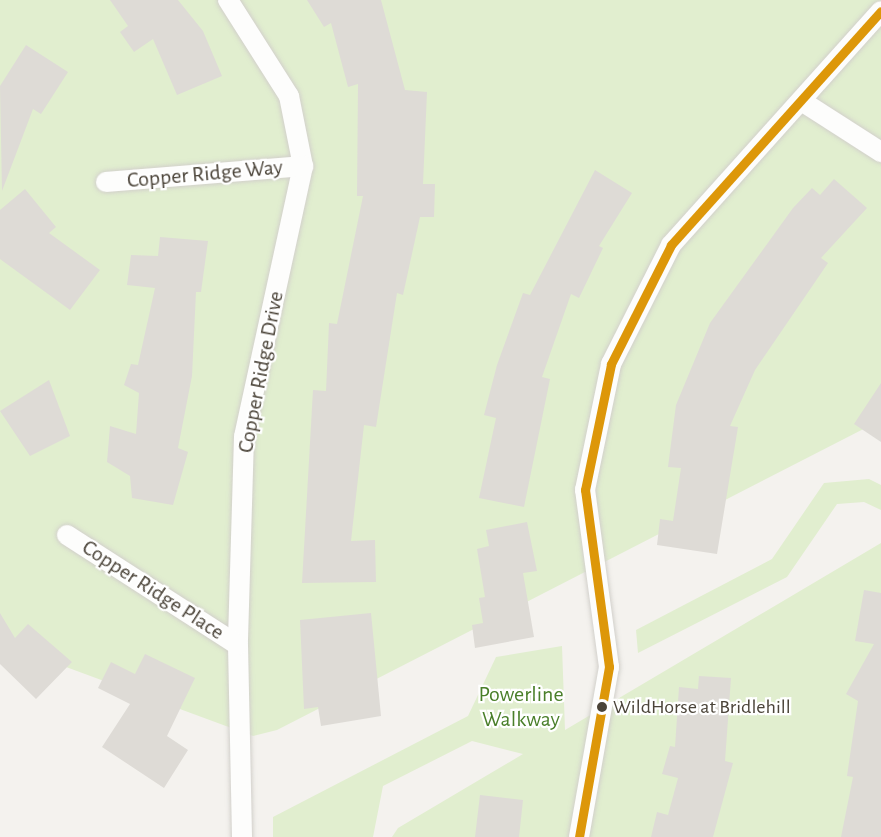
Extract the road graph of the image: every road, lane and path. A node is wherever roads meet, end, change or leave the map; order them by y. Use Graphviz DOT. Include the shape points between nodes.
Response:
graph roads {
  1 [pos="228,0"];
  2 [pos="881,11"];
  3 [pos="803,102"];
  4 [pos="881,152"];
  5 [pos="303,166"];
  6 [pos="106,182"];
  7 [pos="67,535"];
  8 [pos="238,645"];
  9 [pos="242,837"];
  10 [pos="579,837"];
  1 -- 5 [label="street, Copper Ridge Drive" via="289,96"];
  2 -- 3 [label="street"];
  3 -- 4 [label="street"];
  3 -- 10 [label="street" via="671,244 611,364 585,490 609,667"];
  5 -- 6 [label="street, Copper Ridge Way"];
  5 -- 8 [label="street, Copper Ridge Drive" via="244,437"];
  7 -- 8 [label="street, Copper Ridge Place"];
  8 -- 9 [label="street, Copper Ridge Drive"];
}
